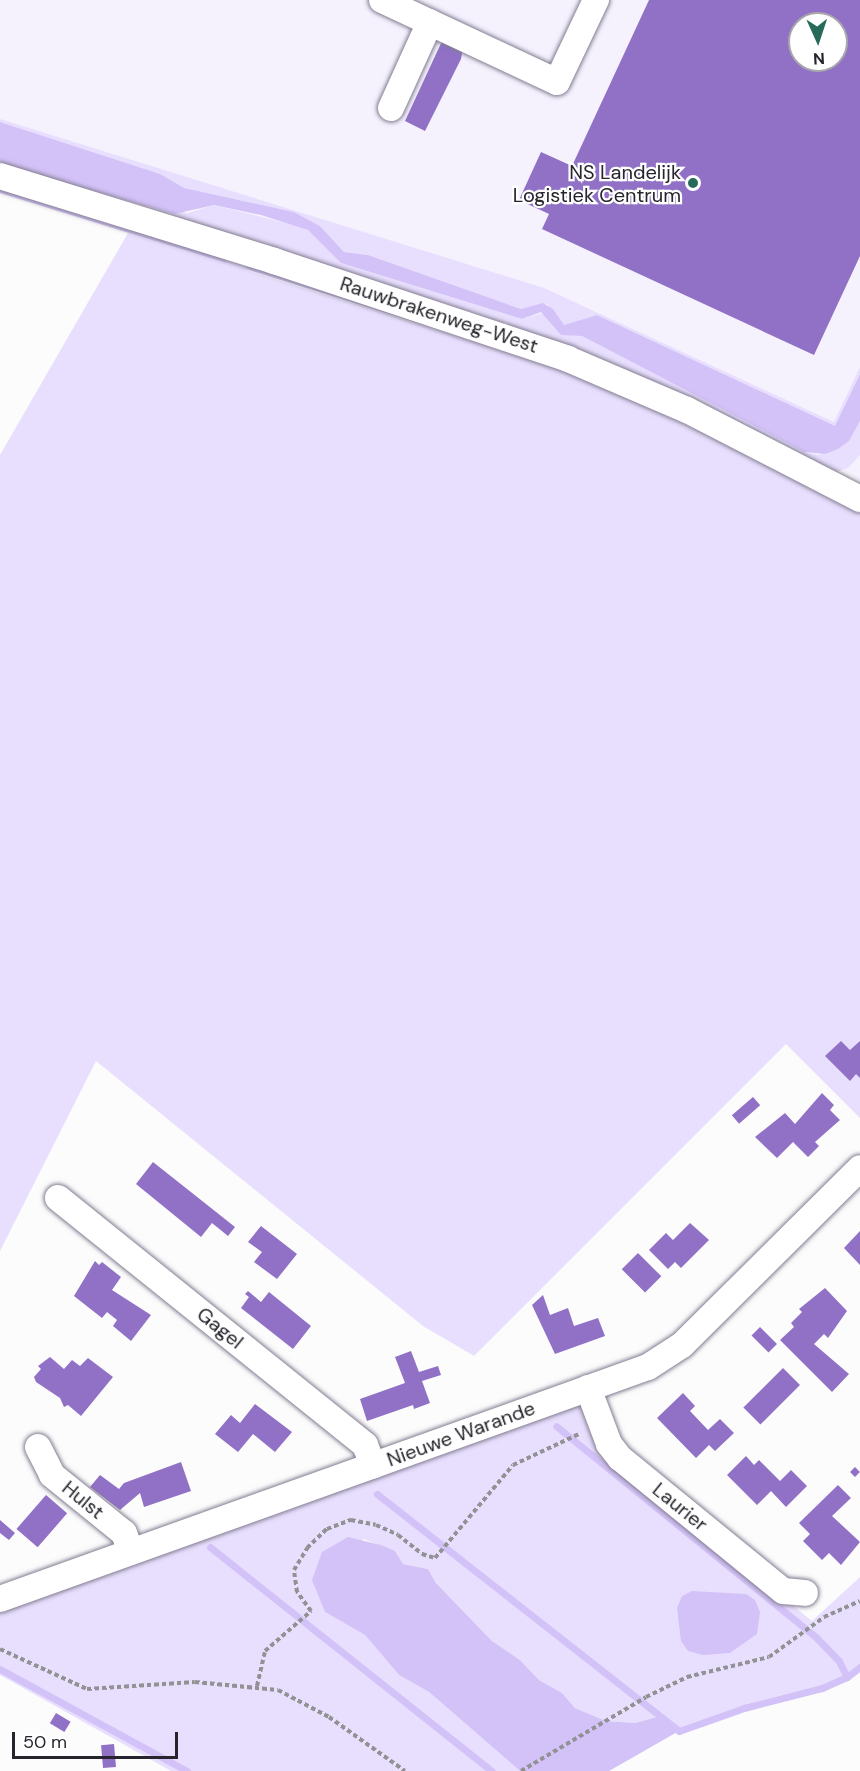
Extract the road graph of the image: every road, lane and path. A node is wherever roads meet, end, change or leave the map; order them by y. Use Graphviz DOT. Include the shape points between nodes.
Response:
graph roads {
  1 [pos="382,0"];
  2 [pos="596,0"];
  3 [pos="430,22"];
  4 [pos="392,108"];
  5 [pos="0,176"];
  6 [pos="857,490"];
  7 [pos="860,1167"];
  8 [pos="58,1198"];
  9 [pos="588,1388"];
  10 [pos="577,1435"];
  11 [pos="38,1447"];
  12 [pos="373,1465"];
  13 [pos="131,1552"];
  14 [pos="805,1593"];
  15 [pos="0,1599"];
  16 [pos="860,1601"];
  17 [pos="0,1649"];
  18 [pos="257,1686"];
  19 [pos="405,1771"];
  20 [pos="521,1771"];
  1 -- 3 [label="street"];
  2 -- 3 [label="street" via="557,82"];
  3 -- 4 [label="street"];
  5 -- 6 [label="street, Rauwbrakenweg-West" via="568,358"];
  7 -- 9 [label="street, Nieuwe Warande" via="682,1345 648,1367"];
  8 -- 12 [label="street, Gagel" via="365,1445"];
  9 -- 12 [label="street, Nieuwe Warande"];
  9 -- 14 [label="street, Laurier" via="609,1444 620,1458 783,1591"];
  10 -- 18 [label="path" via="523,1459 503,1474 435,1558 376,1525 351,1520 327,1529 307,1548 294,1570 297,1592 311,1611 265,1651"];
  11 -- 13 [label="street, Hulst" via="52,1475 124,1533"];
  12 -- 13 [label="street, Nieuwe Warande"];
  13 -- 15 [label="street, Nieuwe Warande"];
  16 -- 20 [label="path" via="824,1617 769,1658 687,1677"];
  17 -- 18 [label="path" via="87,1689 158,1682"];
  18 -- 19 [label="path" via="297,1697"];
}
